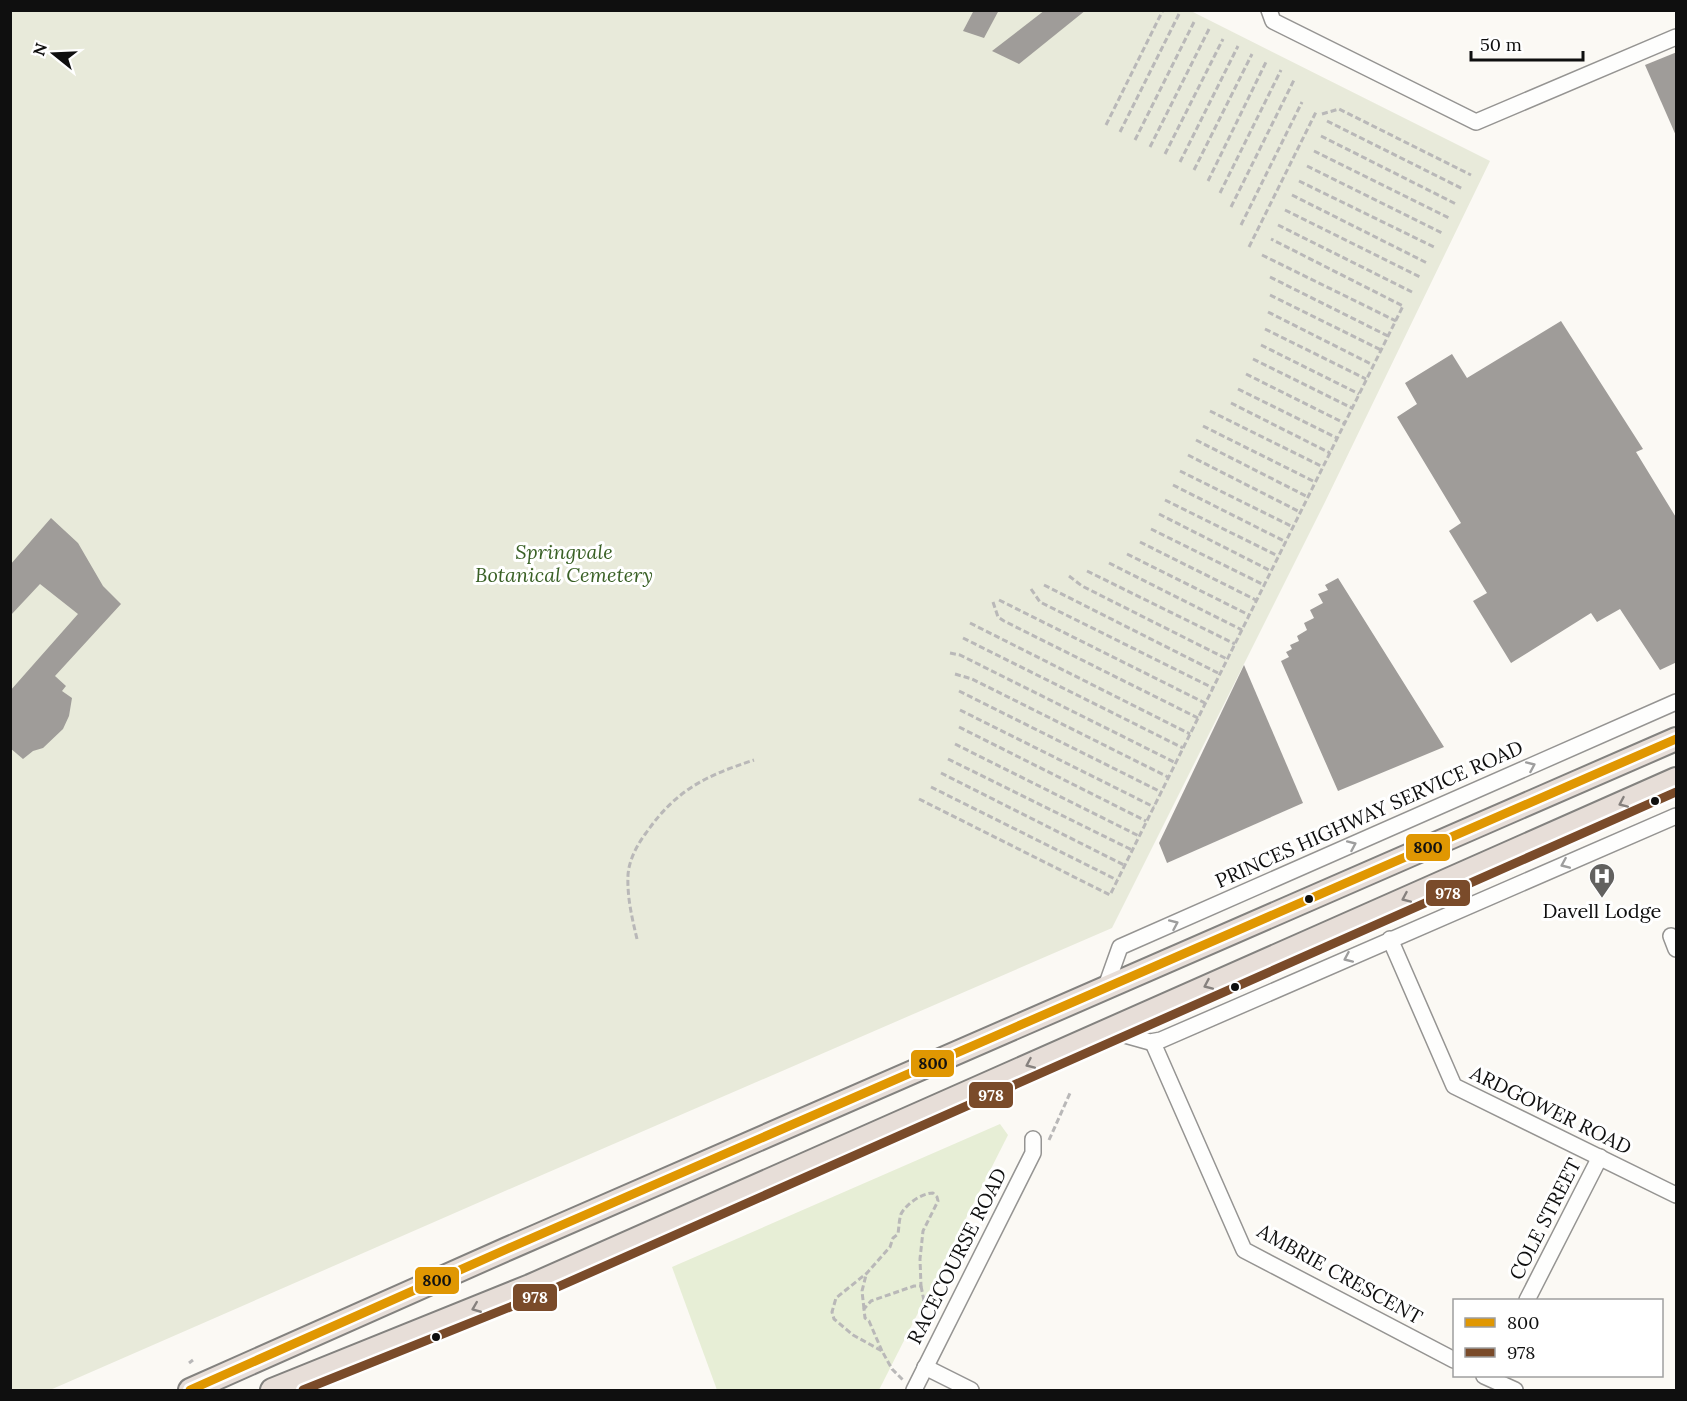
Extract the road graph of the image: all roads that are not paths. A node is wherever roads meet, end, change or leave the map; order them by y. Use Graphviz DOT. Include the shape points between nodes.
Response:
graph roads {
  1 [pos="1269,10"];
  2 [pos="1677,37"];
  3 [pos="1677,702"];
  4 [pos="1677,739"];
  5 [pos="1677,779"];
  6 [pos="1677,816"];
  7 [pos="1390,939"];
  8 [pos="1105,989"];
  9 [pos="1106,1030"];
  10 [pos="1154,1042"];
  11 [pos="1039,1144"];
  12 [pos="1600,1157"];
  13 [pos="1677,1195"];
  14 [pos="1528,1299"];
  15 [pos="1453,1359"];
  16 [pos="925,1368"];
  17 [pos="1485,1380"];
  18 [pos="910,1387"];
  19 [pos="190,1390"];
  20 [pos="272,1390"];
  21 [pos="971,1390"];
  22 [pos="1515,1390"];
  1 -- 2 [label="street" via="1273,21 1476,122"];
  8 -- 3 [label="street, PRINCES HIGHWAY SERVICE ROAD, one-way" via="1120,947"];
  4 -- 8 [label="highway"];
  5 -- 9 [label="highway, one-way"];
  6 -- 7 [label="street, one-way"];
  7 -- 10 [label="street, one-way"];
  7 -- 12 [label="street, ARDGOWER ROAD" via="1454,1086"];
  8 -- 19 [label="highway"];
  9 -- 10 [label="street"];
  9 -- 20 [label="highway, one-way" via="530,1286"];
  10 -- 15 [label="street, AMBRIE CRESCENT" via="1244,1250"];
  11 -- 16 [label="street, RACECOURSE ROAD"];
  12 -- 13 [label="street, ARDGOWER ROAD"];
  12 -- 14 [label="street, COLE STREET"];
  16 -- 18 [label="street, RACECOURSE ROAD"];
  16 -- 21 [label="street"];
  17 -- 22 [label="street"];
}
